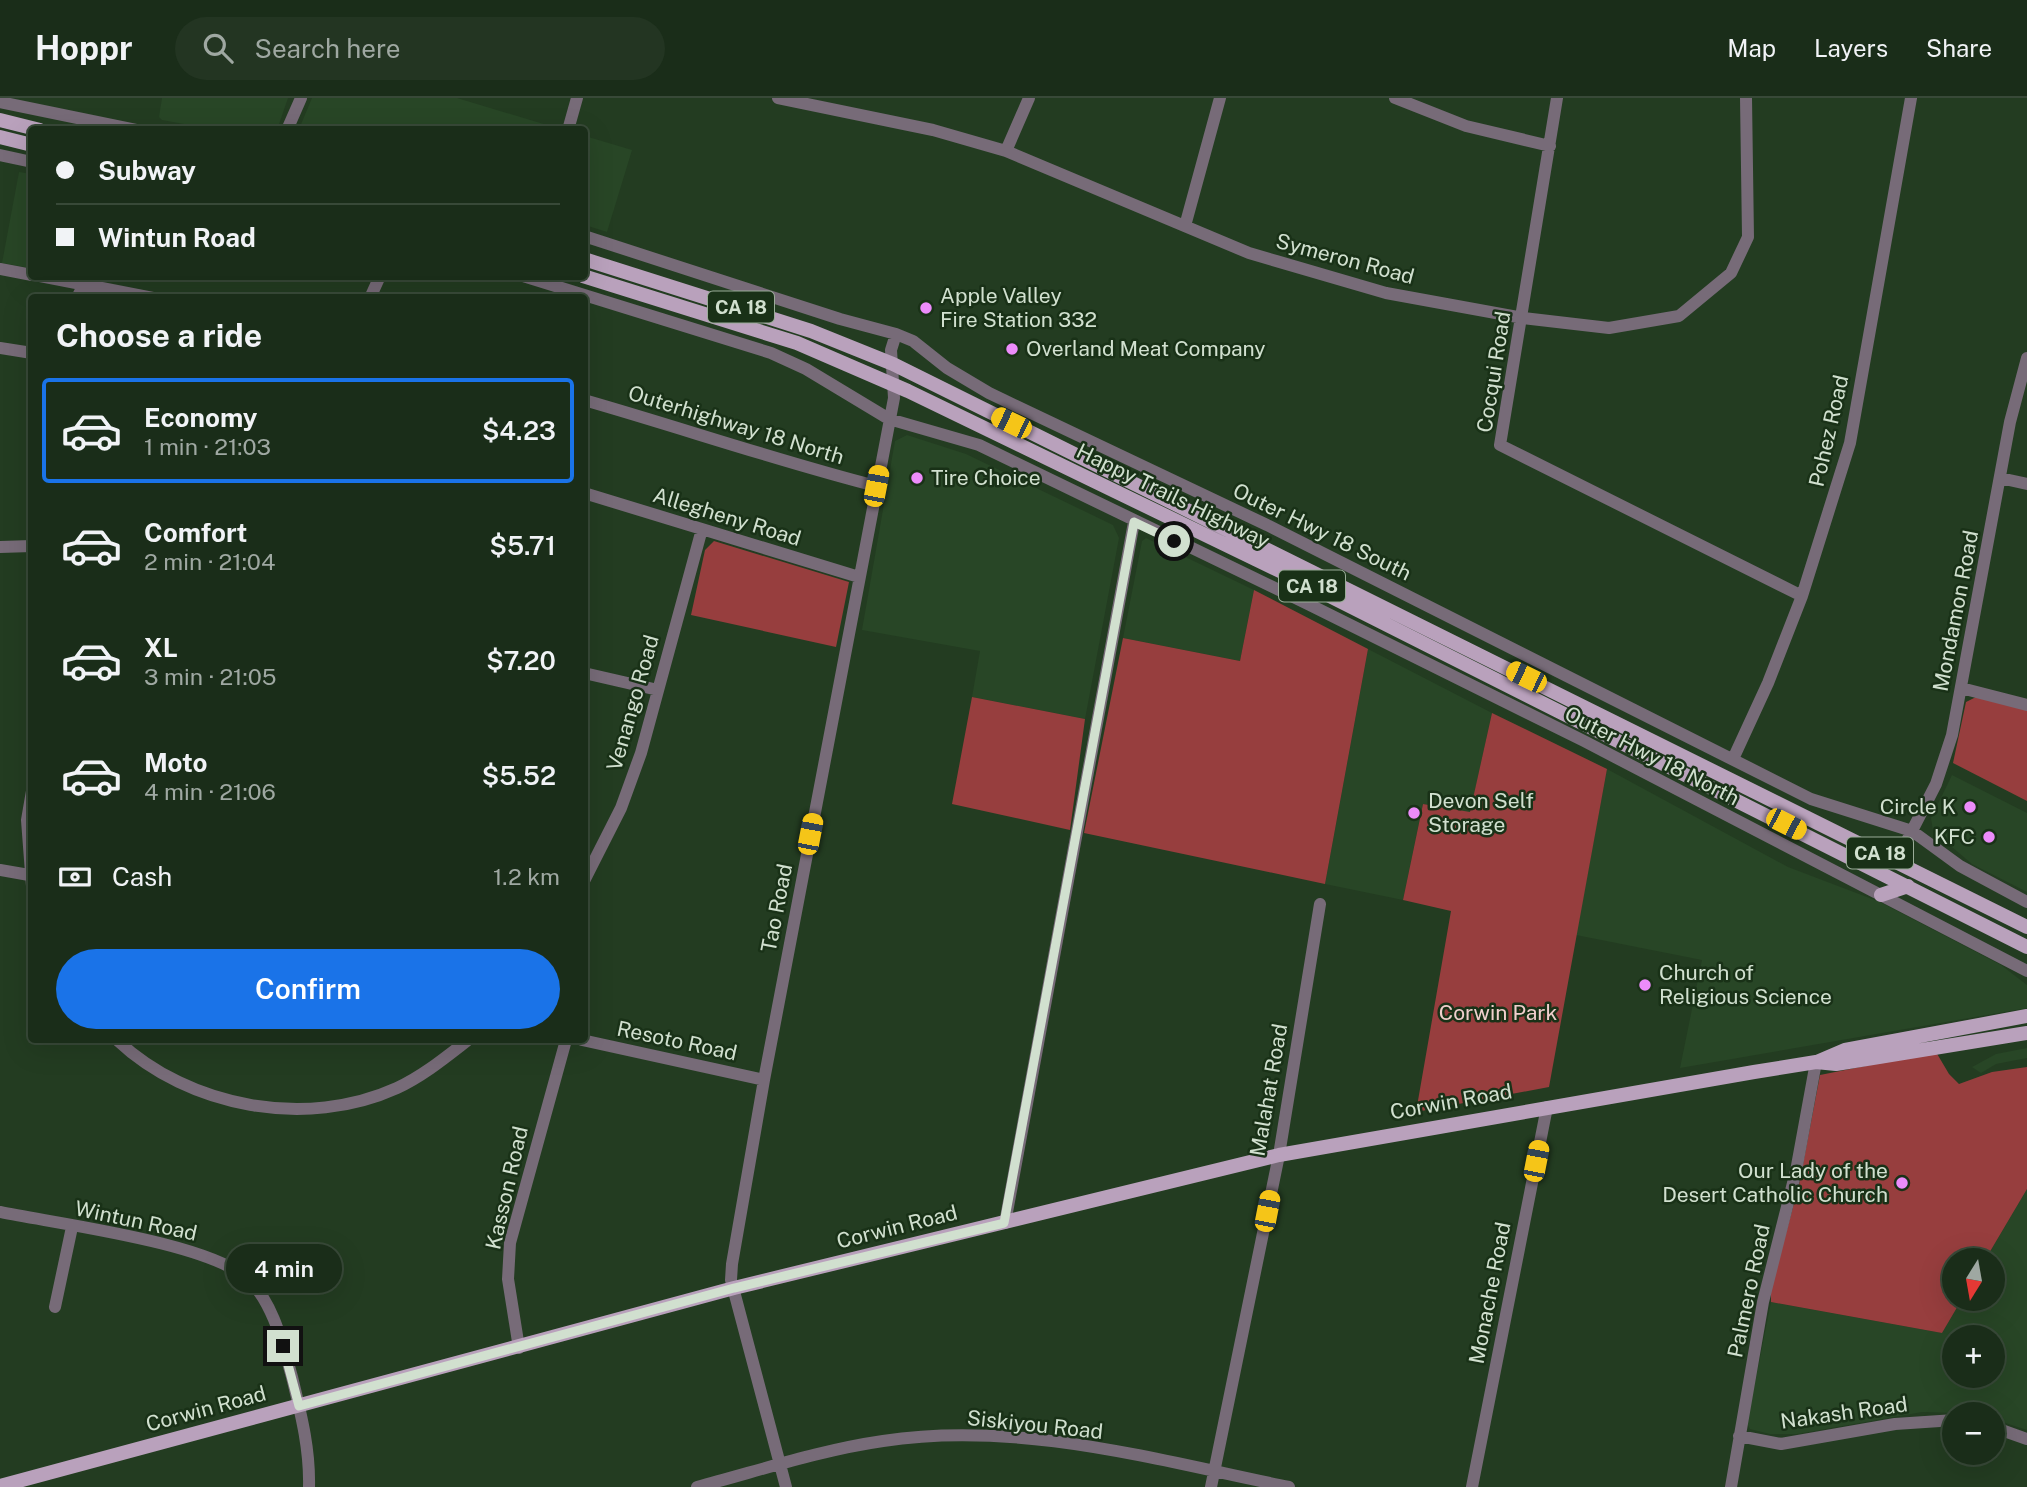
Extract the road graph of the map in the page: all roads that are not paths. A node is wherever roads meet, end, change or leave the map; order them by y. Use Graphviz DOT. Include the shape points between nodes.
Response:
graph roads {
  1 [pos="301,98"];
  2 [pos="577,98"];
  3 [pos="778,98"];
  4 [pos="1029,98"];
  5 [pos="1220,98"];
  6 [pos="1395,98"];
  7 [pos="1557,98"];
  8 [pos="1746,98"];
  9 [pos="1912,98"];
  10 [pos="0,102"];
  11 [pos="825,103"];
  12 [pos="0,120"];
  13 [pos="117,126"];
  14 [pos="289,126"];
  15 [pos="569,126"];
  16 [pos="28,127"];
  17 [pos="0,137"];
  18 [pos="28,144"];
  19 [pos="1550,146"];
  20 [pos="1006,151"];
  21 [pos="0,155"];
  22 [pos="28,161"];
  23 [pos="1185,226"];
  24 [pos="588,237"];
  25 [pos="588,260"];
  26 [pos="0,269"];
  27 [pos="28,274"];
  28 [pos="588,278"];
  29 [pos="536,280"];
  30 [pos="86,281"];
  31 [pos="137,294"];
  32 [pos="581,294"];
  33 [pos="588,296"];
  34 [pos="1523,318"];
  35 [pos="896,334"];
  36 [pos="0,348"];
  37 [pos="28,352"];
  38 [pos="2027,358"];
  39 [pos="893,365"];
  40 [pos="895,386"];
  41 [pos="588,401"];
  42 [pos="889,419"];
  43 [pos="2000,478"];
  44 [pos="2027,484"];
  45 [pos="876,486"];
  46 [pos="588,494"];
  47 [pos="1134,522"];
  48 [pos="702,529"];
  49 [pos="28,546"];
  50 [pos="0,547"];
  51 [pos="859,577"];
  52 [pos="1802,596"];
  53 [pos="588,674"];
  54 [pos="1961,688"];
  55 [pos="658,690"];
  56 [pos="2027,705"];
  57 [pos="1733,760"];
  58 [pos="28,814"];
  59 [pos="1912,831"];
  60 [pos="1807,835"];
  61 [pos="28,840"];
  62 [pos="1896,862"];
  63 [pos="0,870"];
  64 [pos="588,873"];
  65 [pos="28,880"];
  66 [pos="1908,886"];
  67 [pos="1881,895"];
  68 [pos="2027,902"];
  69 [pos="1320,904"];
  70 [pos="2027,927"];
  71 [pos="2027,947"];
  72 [pos="2027,971"];
  73 [pos="2027,1016"];
  74 [pos="2027,1033"];
  75 [pos="588,1041"];
  76 [pos="121,1043"];
  77 [pos="464,1043"];
  78 [pos="565,1043"];
  79 [pos="1816,1062"];
  80 [pos="764,1080"];
  81 [pos="1547,1107"];
  82 [pos="1279,1154"];
  83 [pos="0,1212"];
  84 [pos="1004,1223"];
  85 [pos="72,1227"];
  86 [pos="734,1288"];
  87 [pos="55,1307"];
  88 [pos="519,1348"];
  89 [pos="299,1406"];
  90 [pos="1942,1421"];
  91 [pos="2005,1431"];
  92 [pos="1740,1436"];
  93 [pos="2027,1439"];
  94 [pos="781,1464"];
  95 [pos="1214,1472"];
  96 [pos="0,1486"];
  97 [pos="309,1487"];
  98 [pos="697,1487"];
  99 [pos="786,1487"];
  100 [pos="1211,1487"];
  101 [pos="1289,1487"];
  102 [pos="1472,1487"];
  103 [pos="1731,1487"];
  1 -- 14 [label="street"];
  2 -- 15 [label="street"];
  3 -- 11 [label="street, Symeron Road"];
  4 -- 20 [label="street"];
  5 -- 23 [label="street"];
  6 -- 19 [label="street" via="1466,126"];
  7 -- 19 [label="street, Cocqui Road"];
  8 -- 34 [label="street, Symeron Road" via="1748,237 1731,273 1679,316 1609,328"];
  9 -- 52 [label="street, Pohez Road" via="1850,443"];
  10 -- 13 [label="street"];
  11 -- 20 [label="street, Symeron Road"];
  12 -- 16 [label="main road"];
  17 -- 18 [label="main road"];
  19 -- 34 [label="street, Cocqui Road"];
  20 -- 23 [label="street, Symeron Road"];
  21 -- 22 [label="street"];
  23 -- 34 [label="street, Symeron Road" via="1249,253 1386,293"];
  24 -- 35 [label="street, Outer Hwy 18 South"];
  25 -- 39 [label="main road, Happy Trails Highway / CA 18" via="811,331"];
  26 -- 27 [label="street"];
  28 -- 40 [label="main road, Happy Trails Highway / CA 18" via="797,343"];
  29 -- 32 [label="street, Outer Hwy 18 North"];
  30 -- 31 [label="street"];
  33 -- 42 [label="street, Outer Hwy 18 North" via="771,353"];
  34 -- 52 [label="street, Cocqui Road" via="1500,445"];
  35 -- 39 [label="street, Tao Road"];
  35 -- 57 [label="street, Outer Hwy 18 South" via="978,387 1267,525"];
  36 -- 37 [label="street"];
  38 -- 43 [label="street, Mondamon Road"];
  39 -- 40 [label="street, Tao Road"];
  39 -- 62 [label="main road, Happy Trails Highway / CA 18"];
  40 -- 42 [label="street, Tao Road"];
  40 -- 60 [label="main road, Happy Trails Highway / CA 18" via="1282,572"];
  41 -- 45 [label="street, Outerhighway 18 North"];
  42 -- 45 [label="street, Tao Road"];
  42 -- 47 [label="street, Outer Hwy 18 North" via="979,445"];
  43 -- 44 [label="street"];
  43 -- 54 [label="street, Mondamon Road"];
  45 -- 51 [label="street, Tao Road"];
  46 -- 48 [label="street, Allegheny Road"];
  47 -- 67 [label="street, Outer Hwy 18 North" via="1310,605"];
  47 -- 84 [label="street"];
  48 -- 51 [label="street, Allegheny Road"];
  48 -- 55 [label="street, Venango Road"];
  49 -- 50 [label="street"];
  51 -- 80 [label="street, Tao Road"];
  52 -- 57 [label="street, Pohez Road"];
  53 -- 55 [label="street"];
  54 -- 56 [label="street"];
  54 -- 59 [label="street, Mondamon Road" via="1948,750"];
  55 -- 64 [label="street, Venango Road" via="621,808"];
  57 -- 59 [label="street, Outer Hwy 18 South" via="1811,799"];
  58 -- 61 [label="street"];
  59 -- 62 [label="street, Mondamon Road"];
  59 -- 68 [label="street, Outer Hwy 18 South" via="1960,866"];
  60 -- 62 [label="main road" via="1881,865"];
  60 -- 66 [label="main road, Happy Trails Highway / CA 18"];
  62 -- 70 [label="main road, Happy Trails Highway / CA 18"];
  63 -- 65 [label="street"];
  66 -- 67 [label="main road"];
  66 -- 71 [label="main road, Happy Trails Highway / CA 18"];
  67 -- 72 [label="street, Outer Hwy 18 North"];
  69 -- 82 [label="street, Malahat Road"];
  73 -- 79 [label="main road, Corwin Road" via="1845,1050"];
  74 -- 79 [label="main road, Corwin Road" via="1836,1064"];
  75 -- 80 [label="street, Resoto Road"];
  76 -- 77 [label="street" via="189,1086 272,1109 315,1108 397,1088"];
  78 -- 88 [label="street, Kasson Road" via="510,1243 508,1279"];
  79 -- 81 [label="main road, Corwin Road"];
  79 -- 92 [label="street, Palmero Road" via="1796,1171 1762,1310"];
  80 -- 86 [label="street, Tao Road" via="732,1264"];
  81 -- 82 [label="main road, Corwin Road"];
  81 -- 102 [label="street, Monache Road"];
  82 -- 84 [label="main road, Corwin Road"];
  82 -- 95 [label="street, Malahat Road"];
  83 -- 85 [label="street, Wintun Road"];
  84 -- 86 [label="main road, Corwin Road"];
  85 -- 87 [label="street"];
  85 -- 89 [label="street, Wintun Road" via="186,1250 219,1261 250,1281 283,1346"];
  86 -- 88 [label="main road, Corwin Road"];
  86 -- 94 [label="street, Tao Road"];
  88 -- 89 [label="main road, Corwin Road"];
  89 -- 96 [label="main road, Corwin Road"];
  89 -- 97 [label="street, Wintun Road" via="310,1457"];
  90 -- 92 [label="street, Nakash Road" via="1895,1424 1781,1444"];
  91 -- 93 [label="street"];
  92 -- 103 [label="street, Palmero Road"];
  94 -- 95 [label="street, Siskiyou Road" via="883,1441 976,1436 1073,1444"];
  94 -- 98 [label="street, Siskiyou Road"];
  94 -- 99 [label="street, Tao Road"];
  95 -- 100 [label="street, Malahat Road"];
  95 -- 101 [label="street, Siskiyou Road"];
}
